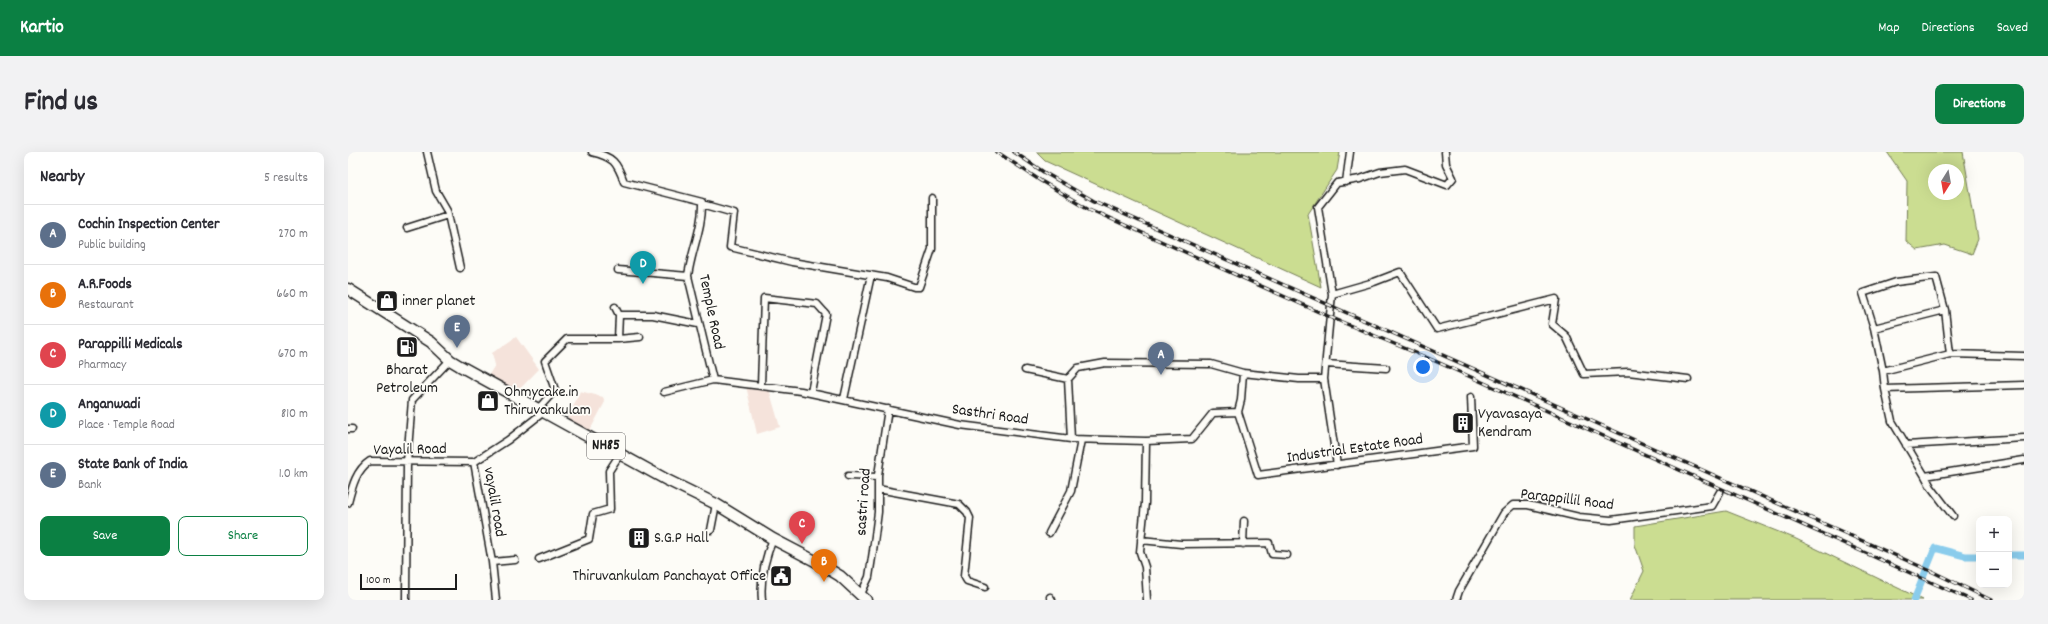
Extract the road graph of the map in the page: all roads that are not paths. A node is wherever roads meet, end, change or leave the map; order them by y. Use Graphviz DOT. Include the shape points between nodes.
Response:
graph roads {
  1 [pos="427,152"];
  2 [pos="592,152"];
  3 [pos="1350,152"];
  4 [pos="1445,152"];
  5 [pos="1346,182"];
  6 [pos="932,198"];
  7 [pos="702,204"];
  8 [pos="448,215"];
  9 [pos="407,228"];
  10 [pos="460,268"];
  11 [pos="618,270"];
  12 [pos="688,276"];
  13 [pos="871,276"];
  14 [pos="348,289"];
  15 [pos="1332,294"];
  16 [pos="615,307"];
  17 [pos="1945,310"];
  18 [pos="619,315"];
  19 [pos="698,324"];
  20 [pos="1874,328"];
  21 [pos="640,337"];
  22 [pos="618,339"];
  23 [pos="1950,354"];
  24 [pos="2024,356"];
  25 [pos="450,360"];
  26 [pos="1326,364"];
  27 [pos="1386,368"];
  28 [pos="1025,370"];
  29 [pos="1884,371"];
  30 [pos="1243,373"];
  31 [pos="1068,379"];
  32 [pos="1324,379"];
  33 [pos="1688,379"];
  34 [pos="713,380"];
  35 [pos="761,385"];
  36 [pos="2024,385"];
  37 [pos="1885,389"];
  38 [pos="664,392"];
  39 [pos="811,392"];
  40 [pos="1471,397"];
  41 [pos="844,399"];
  42 [pos="542,410"];
  43 [pos="888,410"];
  44 [pos="1238,412"];
  45 [pos="2024,438"];
  46 [pos="1071,439"];
  47 [pos="1081,440"];
  48 [pos="1146,441"];
  49 [pos="1906,445"];
  50 [pos="620,454"];
  51 [pos="2024,460"];
  52 [pos="407,462"];
  53 [pos="474,462"];
  54 [pos="1337,465"];
  55 [pos="848,476"];
  56 [pos="1925,476"];
  57 [pos="878,478"];
  58 [pos="878,489"];
  59 [pos="1720,492"];
  60 [pos="348,502"];
  61 [pos="716,504"];
  62 [pos="1954,516"];
  63 [pos="1244,521"];
  64 [pos="711,530"];
  65 [pos="1049,533"];
  66 [pos="773,539"];
  67 [pos="1141,540"];
  68 [pos="1243,544"];
  69 [pos="1287,555"];
  70 [pos="539,559"];
  71 [pos="515,560"];
  72 [pos="492,562"];
  73 [pos="985,587"];
  74 [pos="864,597"];
  75 [pos="406,600"];
  76 [pos="496,600"];
  77 [pos="762,600"];
  78 [pos="1147,600"];
  79 [pos="1456,600"];
  1 -- 8 [label="street" via="436,191"];
  2 -- 7 [label="street" via="608,156 620,169 624,182 687,197"];
  3 -- 5 [label="street"];
  4 -- 5 [label="street" via="1446,164 1453,178 1447,185 1405,169 1380,172"];
  5 -- 15 [label="street" via="1337,184 1318,207"];
  6 -- 13 [label="street" via="932,249 919,287"];
  7 -- 12 [label="street, Temple Road"];
  7 -- 13 [label="street" via="734,213 730,247 792,262"];
  8 -- 9 [label="street"];
  8 -- 10 [label="street"];
  11 -- 12 [label="street"];
  12 -- 19 [label="street, Temple Road"];
  13 -- 41 [label="street"];
  14 -- 25 [label="highway, NH85" via="431,342"];
  15 -- 26 [label="street"];
  15 -- 33 [label="street" via="1400,272 1437,329 1556,299 1552,324 1566,336 1584,374 1628,372"];
  16 -- 18 [label="street"];
  17 -- 20 [label="street"];
  17 -- 20 [label="street" via="1936,278 1896,282 1863,293"];
  17 -- 23 [label="street"];
  18 -- 19 [label="street" via="653,315"];
  18 -- 22 [label="street"];
  19 -- 34 [label="street, Temple Road"];
  20 -- 29 [label="street"];
  21 -- 22 [label="street"];
  22 -- 42 [label="street, vayalil road" via="567,339 545,361 554,390"];
  23 -- 24 [label="street"];
  23 -- 29 [label="street"];
  25 -- 42 [label="highway, NH85"];
  25 -- 52 [label="street" via="412,400"];
  26 -- 27 [label="street"];
  26 -- 32 [label="street"];
  28 -- 31 [label="street"];
  29 -- 37 [label="street"];
  30 -- 31 [label="street" via="1211,364 1105,363 1078,368"];
  30 -- 32 [label="street"];
  30 -- 44 [label="street"];
  31 -- 46 [label="street"];
  32 -- 54 [label="street"];
  34 -- 35 [label="street"];
  34 -- 38 [label="street"];
  35 -- 39 [label="street"];
  35 -- 39 [label="street" via="764,298 817,304 826,314"];
  36 -- 37 [label="street"];
  37 -- 49 [label="street" via="1892,421"];
  39 -- 41 [label="street"];
  40 -- 54 [label="street, Industrial Estate Road" via="1473,446"];
  41 -- 43 [label="street"];
  42 -- 50 [label="highway, NH85"];
  42 -- 53 [label="street, vayalil road" via="508,440"];
  43 -- 46 [label="street, Sasthri Road" via="960,425"];
  43 -- 57 [label="street, sastri road"];
  44 -- 48 [label="street, Sasthri Road" via="1213,413 1192,439"];
  44 -- 54 [label="street, Industrial Estate Road" via="1258,475"];
  45 -- 49 [label="street"];
  46 -- 47 [label="street, Sasthri Road"];
  47 -- 48 [label="street, Sasthri Road"];
  47 -- 65 [label="street" via="1071,492"];
  48 -- 67 [label="street" via="1145,503"];
  49 -- 56 [label="street"];
  50 -- 61 [label="highway, NH85"];
  50 -- 70 [label="street" via="609,471 610,509 592,514 589,539"];
  51 -- 56 [label="street"];
  52 -- 53 [label="street, Vayalil Road"];
  52 -- 60 [label="street, Vayalil Road" via="370,461 363,466 355,479"];
  52 -- 75 [label="street"];
  53 -- 72 [label="street, vayalil road"];
  55 -- 57 [label="street"];
  56 -- 62 [label="street"];
  57 -- 58 [label="street, sastri road"];
  58 -- 73 [label="street" via="959,504 970,518 964,576 967,581"];
  58 -- 74 [label="street, sastri road" via="878,512"];
  59 -- 79 [label="street, Parappillil Road" via="1712,506 1611,520 1580,517 1528,505 1513,505 1504,513"];
  61 -- 64 [label="street"];
  61 -- 66 [label="highway, NH85"];
  63 -- 68 [label="street"];
  66 -- 74 [label="highway, NH85" via="840,576"];
  66 -- 77 [label="street" via="767,553 762,581"];
  67 -- 68 [label="street" via="1181,544"];
  67 -- 78 [label="street" via="1140,552 1145,567"];
  68 -- 69 [label="street" via="1269,544 1272,554"];
  71 -- 72 [label="street"];
  72 -- 76 [label="street, vayalil road"];
}
